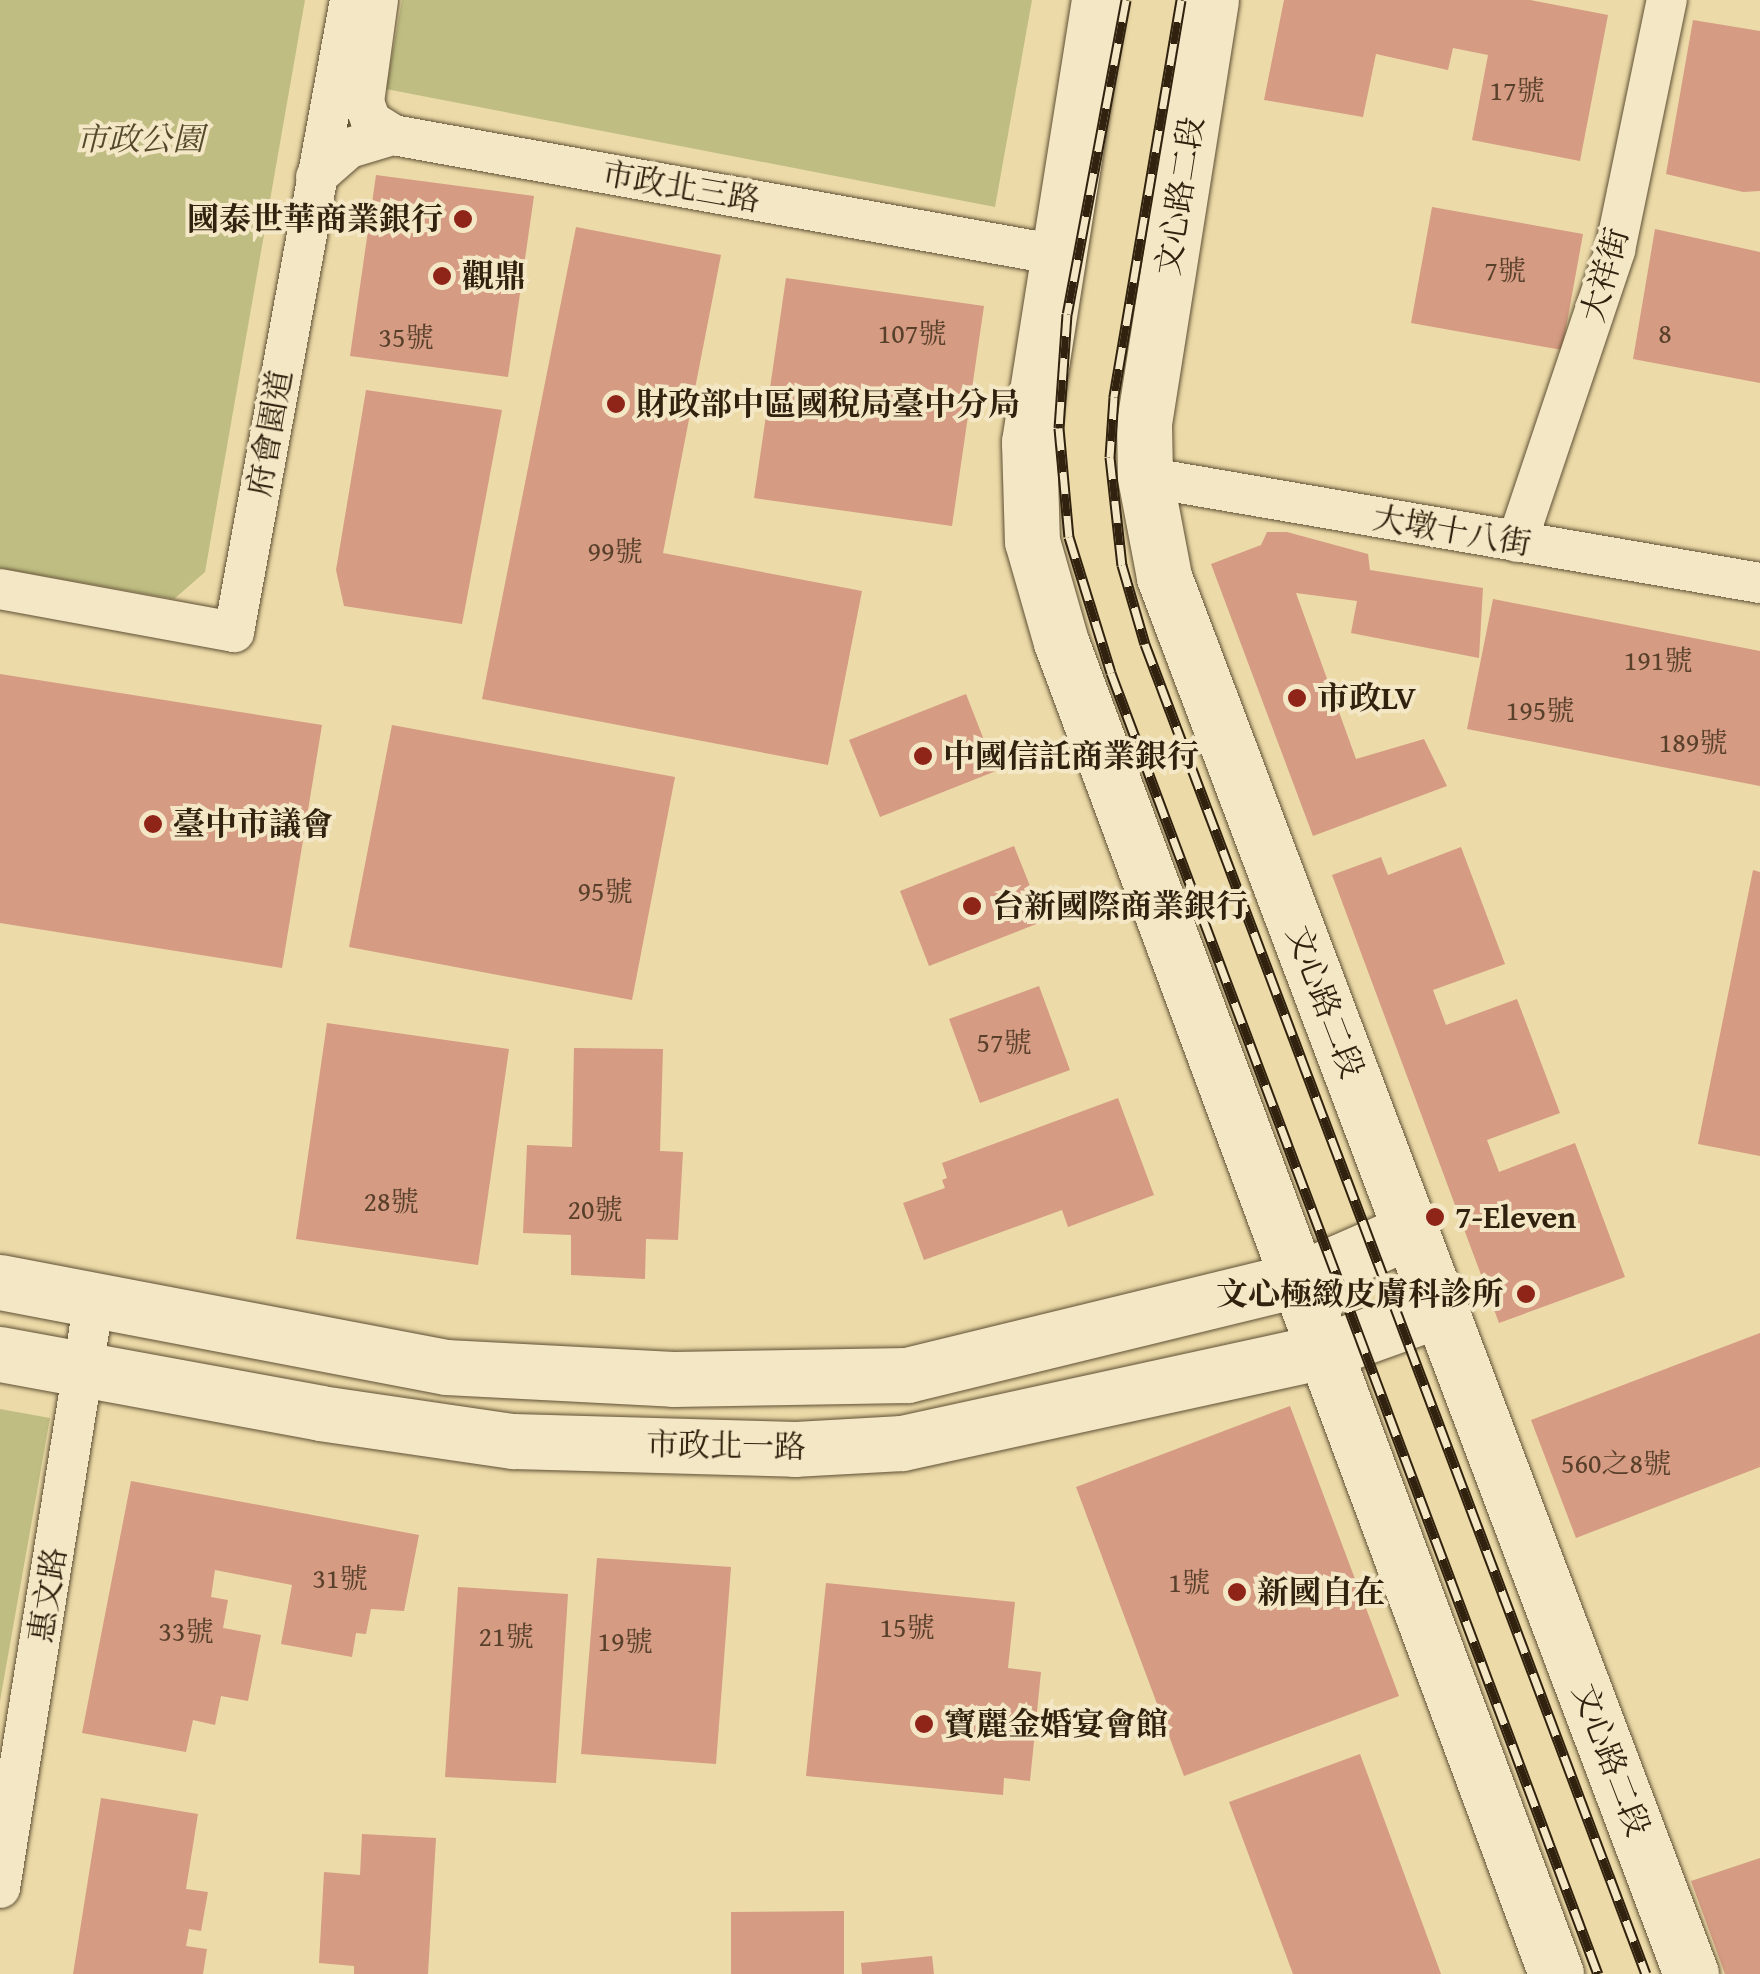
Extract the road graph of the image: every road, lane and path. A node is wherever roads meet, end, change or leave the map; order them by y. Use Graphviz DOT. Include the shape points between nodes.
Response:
graph roads {
  1 [pos="350,0"];
  2 [pos="378,0"];
  3 [pos="1098,0"];
  4 [pos="1211,0"];
  5 [pos="1667,0"];
  6 [pos="393,135"];
  7 [pos="316,177"];
  8 [pos="1058,255"];
  9 [pos="1145,476"];
  10 [pos="1518,542"];
  11 [pos="1760,583"];
  12 [pos="0,588"];
  13 [pos="1412,1230"];
  14 [pos="1298,1280"];
  15 [pos="0,1282"];
  16 [pos="94,1300"];
  17 [pos="1442,1309"];
  18 [pos="1324,1351"];
  19 [pos="0,1354"];
  20 [pos="85,1368"];
  21 [pos="0,1888"];
  22 [pos="1556,1974"];
  23 [pos="1691,1974"];
  1 -- 7 [label="street, 府會園道"];
  2 -- 6 [label="street" via="364,102 372,120"];
  3 -- 8 [label="main road"];
  4 -- 9 [label="main road, 文心路二段" via="1144,424"];
  5 -- 10 [label="street, 大祥街" via="1615,250"];
  6 -- 7 [label="street, 市政北三路" via="349,148"];
  6 -- 8 [label="street, 市政北三路"];
  7 -- 12 [label="street, 府會園道" via="234,632"];
  8 -- 14 [label="main road" via="1029,442 1032,541 1061,642"];
  9 -- 10 [label="street, 大墩十八街"];
  9 -- 13 [label="main road, 文心路二段" via="1164,577"];
  10 -- 11 [label="street, 大墩十八街"];
  13 -- 14 [label="main road, 市政北一路"];
  13 -- 17 [label="main road, 文心路二段"];
  14 -- 16 [label="main road, 市政北一路" via="907,1375 673,1379 446,1367"];
  14 -- 18 [label="main road"];
  15 -- 16 [label="main road, 市政北一路"];
  16 -- 20 [label="street, 惠文路"];
  17 -- 18 [label="main road, 市政北一路"];
  17 -- 23 [label="main road, 文心路二段"];
  18 -- 20 [label="main road, 市政北一路" via="902,1443 795,1449 513,1440 320,1413"];
  18 -- 22 [label="main road"];
  19 -- 20 [label="main road, 市政北一路"];
  20 -- 21 [label="street, 惠文路"];
}
